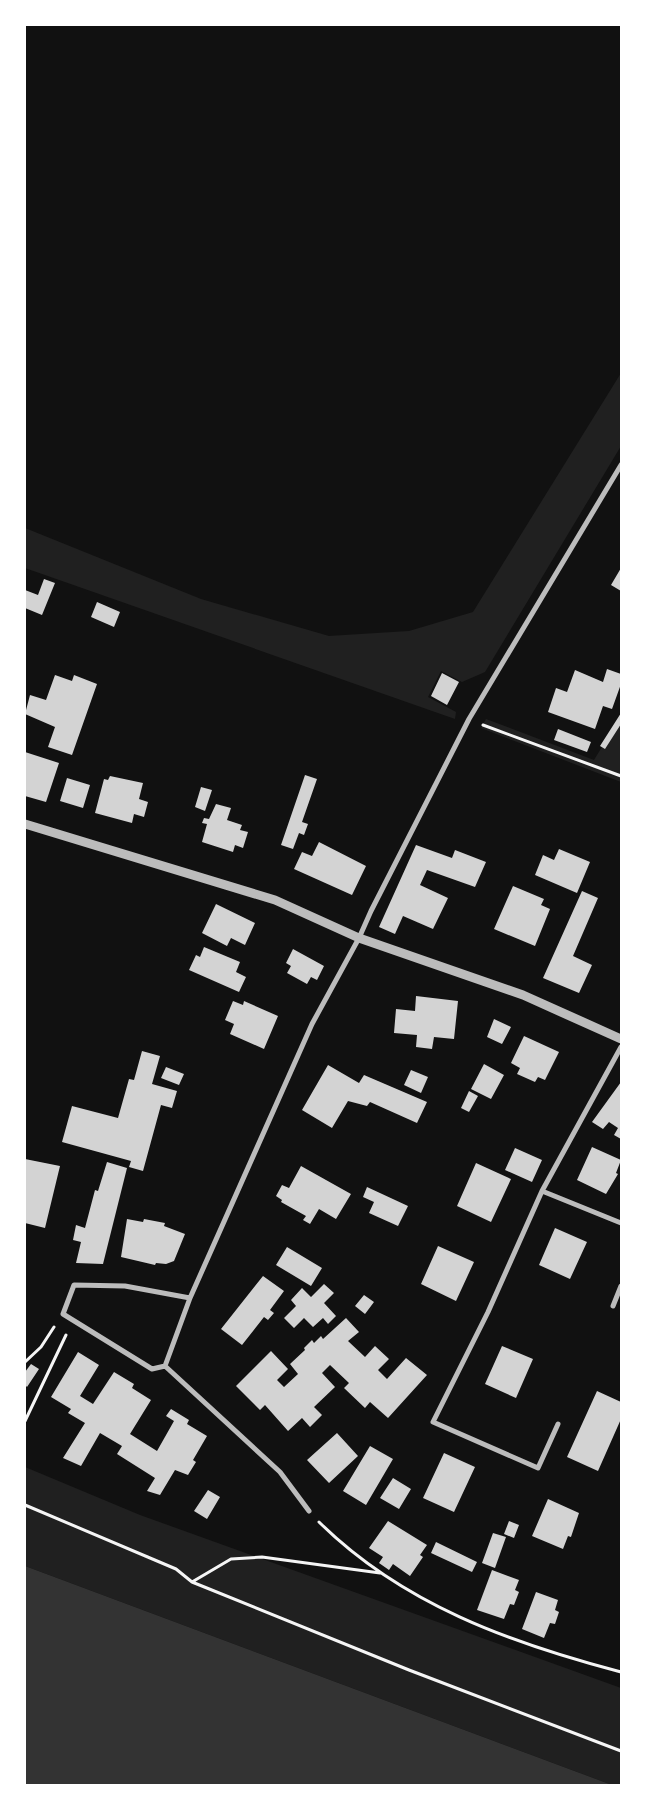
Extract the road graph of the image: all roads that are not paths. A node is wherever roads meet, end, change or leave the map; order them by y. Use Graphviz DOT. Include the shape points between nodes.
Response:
graph roads {
  1 [pos="621,465"];
  2 [pos="25,824"];
  3 [pos="359,938"];
  4 [pos="621,1038"];
  5 [pos="621,1047"];
  6 [pos="542,1192"];
  7 [pos="621,1222"];
  8 [pos="621,1286"];
  9 [pos="190,1298"];
  10 [pos="613,1306"];
  11 [pos="165,1366"];
  12 [pos="558,1424"];
  13 [pos="309,1511"];
  1 -- 3 [label="street" via="469,719"];
  2 -- 3 [label="street" via="275,900"];
  3 -- 4 [label="street" via="523,995"];
  3 -- 9 [label="street" via="312,1024"];
  5 -- 6 [label="street"];
  6 -- 7 [label="street"];
  6 -- 12 [label="street" via="488,1312 432,1422 538,1468"];
  8 -- 10 [label="street"];
  9 -- 11 [label="street"];
  9 -- 11 [label="street" via="125,1286 74,1285 63,1314 152,1369"];
  11 -- 13 [label="street" via="280,1472"];
}
